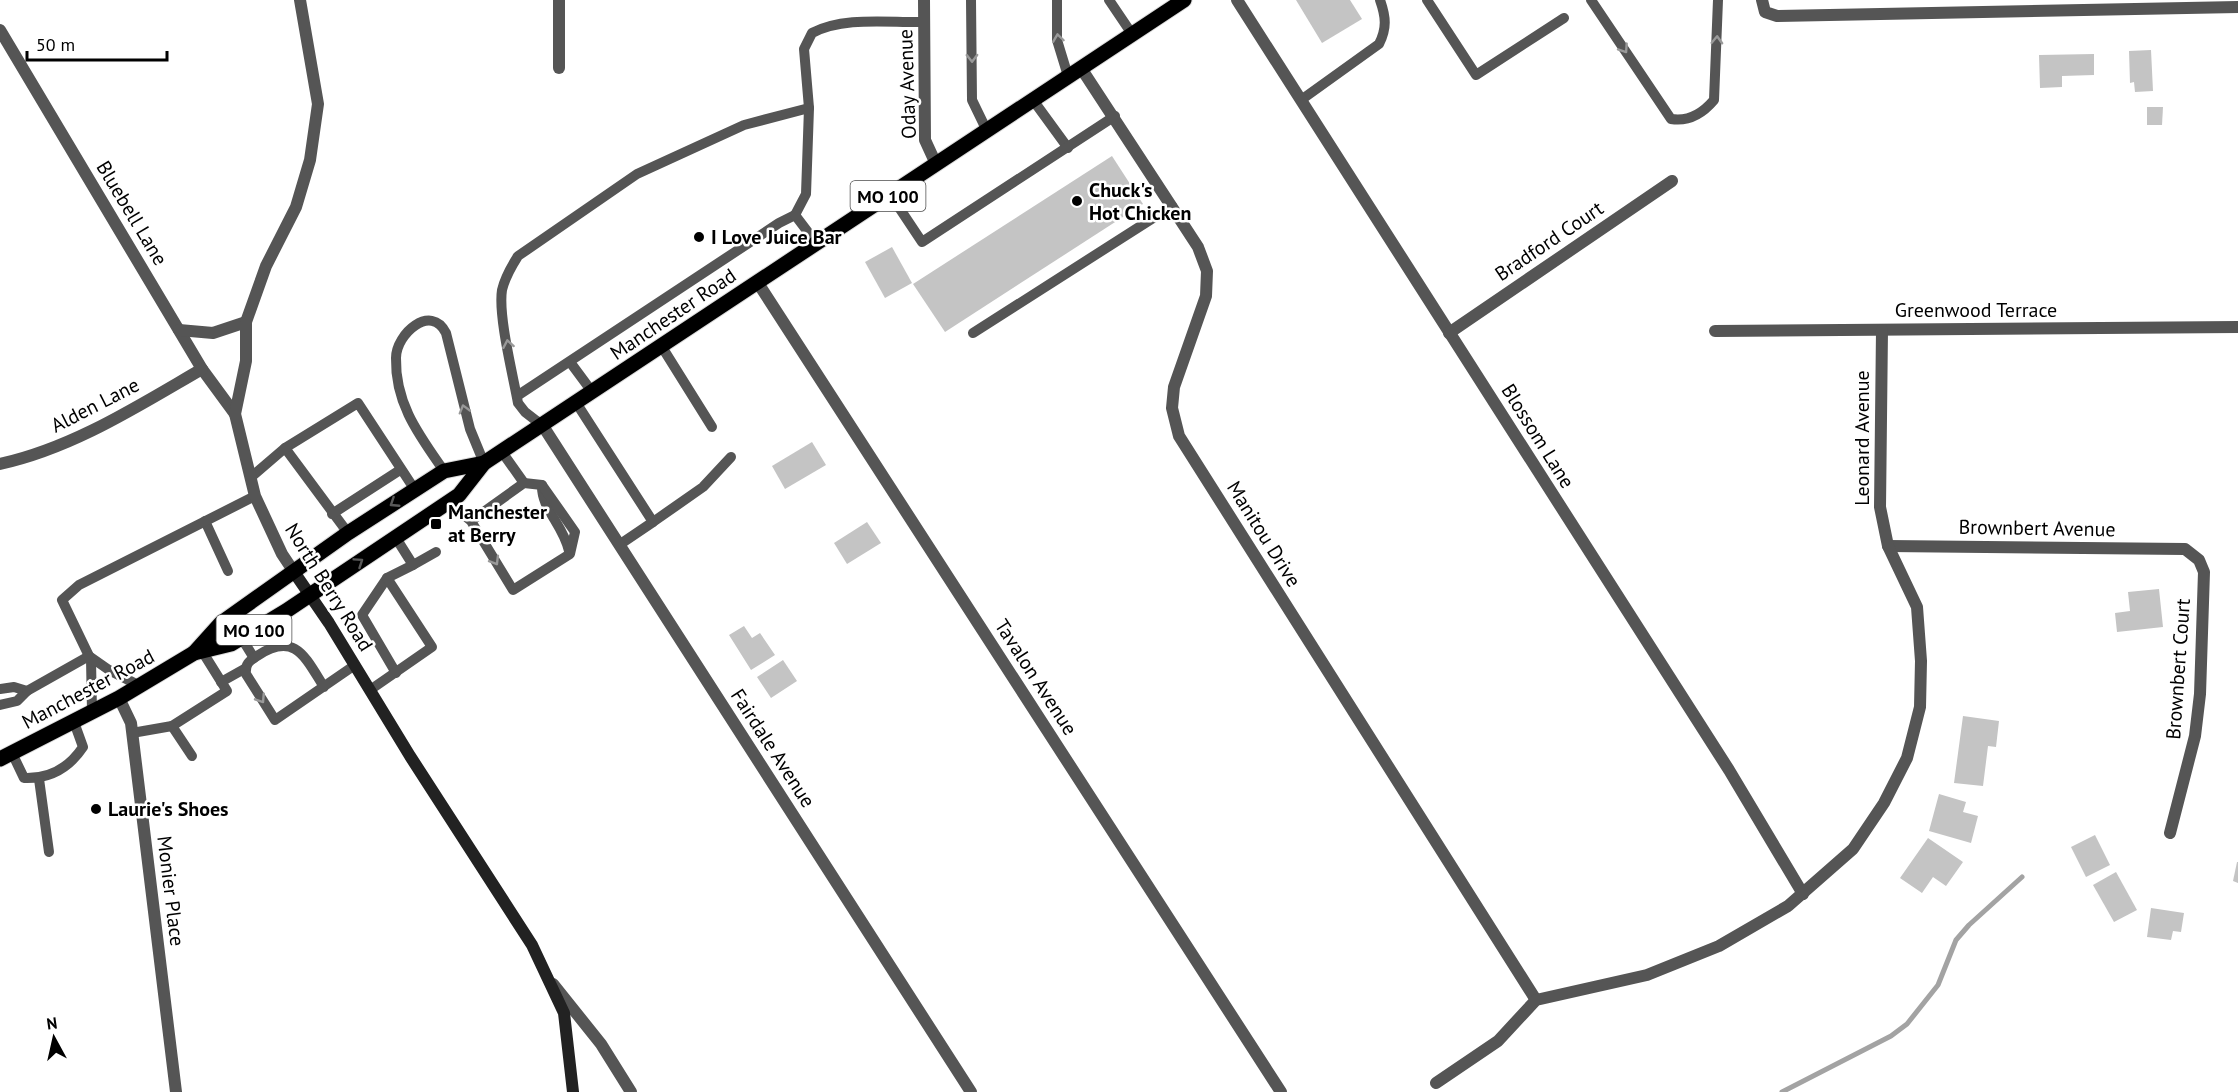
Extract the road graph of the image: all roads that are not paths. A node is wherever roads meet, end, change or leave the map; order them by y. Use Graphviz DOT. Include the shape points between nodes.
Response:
graph roads {
  1 [pos="300,0"];
  2 [pos="559,0"];
  3 [pos="924,0"];
  4 [pos="971,0"];
  5 [pos="1057,0"];
  6 [pos="1110,0"];
  7 [pos="1184,0"];
  8 [pos="1237,0"];
  9 [pos="1380,0"];
  10 [pos="1427,0"];
  11 [pos="1591,0"];
  12 [pos="1718,0"];
  13 [pos="1762,0"];
  14 [pos="2238,7"];
  15 [pos="1564,18"];
  16 [pos="925,22"];
  17 [pos="0,30"];
  18 [pos="1132,34"];
  19 [pos="559,68"];
  20 [pos="1075,72"];
  21 [pos="1033,100"];
  22 [pos="1301,100"];
  23 [pos="809,108"];
  24 [pos="1115,116"];
  25 [pos="987,131"];
  26 [pos="1068,148"];
  27 [pos="936,164"];
  28 [pos="1672,181"];
  29 [pos="890,194"];
  30 [pos="1172,206"];
  31 [pos="795,215"];
  32 [pos="817,244"];
  33 [pos="758,283"];
  34 [pos="246,322"];
  35 [pos="2238,327"];
  36 [pos="179,330"];
  37 [pos="1882,330"];
  38 [pos="1715,331"];
  39 [pos="973,333"];
  40 [pos="1449,333"];
  41 [pos="662,347"];
  42 [pos="570,362"];
  43 [pos="202,369"];
  44 [pos="593,393"];
  45 [pos="517,396"];
  46 [pos="577,404"];
  47 [pos="235,414"];
  48 [pos="543,426"];
  49 [pos="712,427"];
  50 [pos="285,448"];
  51 [pos="502,452"];
  52 [pos="731,457"];
  53 [pos="484,463"];
  54 [pos="0,464"];
  55 [pos="400,470"];
  56 [pos="444,471"];
  57 [pos="250,478"];
  58 [pos="524,483"];
  59 [pos="415,490"];
  60 [pos="255,496"];
  61 [pos="448,502"];
  62 [pos="332,514"];
  63 [pos="471,521"];
  64 [pos="205,522"];
  65 [pos="653,522"];
  66 [pos="348,533"];
  67 [pos="396,538"];
  68 [pos="619,545"];
  69 [pos="1888,546"];
  70 [pos="2185,549"];
  71 [pos="436,552"];
  72 [pos="413,565"];
  73 [pos="228,571"];
  74 [pos="294,572"];
  75 [pos="387,578"];
  76 [pos="310,595"];
  77 [pos="405,605"];
  78 [pos="396,614"];
  79 [pos="241,638"];
  80 [pos="198,652"];
  81 [pos="90,658"];
  82 [pos="254,658"];
  83 [pos="355,665"];
  84 [pos="246,668"];
  85 [pos="396,673"];
  86 [pos="221,682"];
  87 [pos="140,686"];
  88 [pos="324,687"];
  89 [pos="0,689"];
  90 [pos="370,690"];
  91 [pos="27,691"];
  92 [pos="118,698"];
  93 [pos="0,705"];
  94 [pos="92,712"];
  95 [pos="74,722"];
  96 [pos="172,726"];
  97 [pos="132,733"];
  98 [pos="6,756"];
  99 [pos="192,756"];
  100 [pos="39,778"];
  101 [pos="2170,833"];
  102 [pos="49,852"];
  103 [pos="1803,894"];
  104 [pos="551,981"];
  105 [pos="1536,1000"];
  106 [pos="1436,1083"];
  107 [pos="176,1092"];
  108 [pos="573,1092"];
  109 [pos="631,1092"];
  110 [pos="971,1092"];
  111 [pos="1281,1092"];
  1 -- 34 [label="street, North Berry Road" via="318,104 310,160 296,207 266,266"];
  2 -- 19 [label="street"];
  3 -- 16 [label="street, Oday Avenue"];
  4 -- 25 [label="lane, one-way" via="972,100"];
  20 -- 5 [label="lane, one-way" via="1057,40"];
  6 -- 18 [label="lane"];
  7 -- 18 [label="main road, Manchester Road / MO 100"];
  8 -- 22 [label="street, Blossom Lane"];
  9 -- 22 [label="lane" via="1386,31 1379,44"];
  10 -- 15 [label="lane" via="1476,75"];
  11 -- 12 [label="lane, one-way" via="1671,119 1680,121 1707,109 1714,100"];
  13 -- 14 [label="street" via="1765,12 1777,16"];
  16 -- 23 [label="lane" via="856,23 812,33 804,49"];
  16 -- 27 [label="street, Oday Avenue" via="925,141"];
  17 -- 36 [label="street, Bluebell Lane"];
  18 -- 20 [label="main road, Manchester Road / MO 100"];
  20 -- 21 [label="main road, Manchester Road / MO 100"];
  20 -- 24 [label="street, Manitou Drive"];
  21 -- 25 [label="main road, Manchester Road / MO 100"];
  21 -- 26 [label="lane"];
  22 -- 40 [label="street, Blossom Lane"];
  23 -- 31 [label="lane" via="806,194"];
  45 -- 23 [label="lane, one-way" via="502,292 507,272 518,256 637,174 744,124"];
  24 -- 26 [label="lane"];
  24 -- 30 [label="street, Manitou Drive"];
  25 -- 27 [label="main road, Manchester Road / MO 100"];
  26 -- 29 [label="lane" via="922,242"];
  27 -- 29 [label="main road, Manchester Road / MO 100"];
  28 -- 40 [label="street, Bradford Court"];
  29 -- 32 [label="main road, Manchester Road / MO 100"];
  30 -- 39 [label="lane"];
  30 -- 105 [label="street, Manitou Drive" via="1198,247 1206,271 1206,296 1174,387 1172,408 1179,436"];
  31 -- 32 [label="lane"];
  31 -- 42 [label="lane"];
  32 -- 33 [label="main road, Manchester Road / MO 100"];
  33 -- 41 [label="main road, Manchester Road / MO 100"];
  33 -- 111 [label="street, Tavalon Avenue"];
  34 -- 36 [label="street" via="213,333"];
  34 -- 47 [label="street, North Berry Road" via="246,361"];
  35 -- 37 [label="street, Greenwood Terrace"];
  36 -- 43 [label="street, Bluebell Lane"];
  37 -- 38 [label="street, Greenwood Terrace"];
  37 -- 69 [label="street, Leonard Avenue" via="1880,486"];
  40 -- 103 [label="street, Blossom Lane" via="1729,770"];
  41 -- 44 [label="main road, Manchester Road / MO 100"];
  41 -- 49 [label="lane"];
  42 -- 44 [label="lane"];
  42 -- 45 [label="lane"];
  43 -- 47 [label="street, Bluebell Lane"];
  43 -- 54 [label="street, Alden Lane" via="110,422 32,457"];
  44 -- 46 [label="main road, Manchester Road / MO 100"];
  45 -- 48 [label="lane" via="525,412"];
  46 -- 48 [label="main road, Manchester Road / MO 100"];
  46 -- 65 [label="lane"];
  47 -- 57 [label="street, North Berry Road"];
  48 -- 51 [label="main road, Manchester Road / MO 100"];
  48 -- 68 [label="street, Fairdale Avenue"];
  50 -- 55 [label="lane" via="358,403"];
  50 -- 57 [label="lane"];
  50 -- 62 [label="lane"];
  51 -- 53 [label="main road, Manchester Road / MO 100"];
  51 -- 58 [label="lane"];
  52 -- 65 [label="lane" via="703,487"];
  53 -- 56 [label="main road, Manchester Road / MO 100"];
  53 -- 56 [label="lane, one-way" via="459,394 446,333 440,323 424,321 408,332 396,352 399,387 408,420"];
  53 -- 61 [label="main road, Manchester Road / MO 100" via="459,495"];
  55 -- 59 [label="lane"];
  55 -- 62 [label="lane"];
  56 -- 59 [label="main road, Manchester Road / MO 100"];
  57 -- 60 [label="street, North Berry Road"];
  58 -- 63 [label="lane"];
  63 -- 58 [label="lane, one-way" via="513,590 570,554 562,529 541,498 542,485"];
  59 -- 66 [label="main road, Manchester Road / MO 100, one-way"];
  60 -- 64 [label="lane"];
  60 -- 74 [label="street, North Berry Road"];
  61 -- 63 [label="lane"];
  61 -- 67 [label="main road, Manchester Road / MO 100"];
  62 -- 66 [label="lane"];
  64 -- 73 [label="lane"];
  64 -- 81 [label="lane" via="79,585 62,600"];
  65 -- 68 [label="lane"];
  66 -- 74 [label="main road, Manchester Road / MO 100"];
  67 -- 72 [label="lane"];
  76 -- 67 [label="main road, Manchester Road / MO 100, one-way"];
  68 -- 110 [label="street, Fairdale Avenue"];
  69 -- 70 [label="street, Brownbert Avenue"];
  69 -- 103 [label="street, Leonard Avenue" via="1917,607 1920,707 1907,758 1884,803 1853,849"];
  70 -- 101 [label="street, Brownbert Court" via="2199,560 2204,572 2200,694"];
  71 -- 72 [label="lane"];
  72 -- 75 [label="lane"];
  74 -- 76 [label="main road, North Berry Road"];
  74 -- 80 [label="main road, Manchester Road / MO 100" via="221,623"];
  75 -- 77 [label="lane"];
  75 -- 85 [label="lane" via="362,615 378,635"];
  76 -- 79 [label="main road, Manchester Road / MO 100"];
  76 -- 83 [label="main road, North Berry Road"];
  77 -- 78 [label="lane"];
  77 -- 85 [label="lane" via="432,647"];
  79 -- 80 [label="main road, Manchester Road / MO 100"];
  79 -- 82 [label="lane"];
  80 -- 86 [label="lane"];
  80 -- 87 [label="main road, Manchester Road / MO 100"];
  81 -- 87 [label="lane"];
  81 -- 91 [label="lane"];
  81 -- 94 [label="lane"];
  82 -- 84 [label="lane"];
  82 -- 88 [label="lane" via="271,647 294,647"];
  83 -- 88 [label="lane"];
  83 -- 90 [label="main road, North Berry Road"];
  84 -- 86 [label="lane"];
  84 -- 88 [label="lane, one-way" via="275,720"];
  85 -- 90 [label="lane"];
  86 -- 96 [label="lane" via="227,691"];
  87 -- 92 [label="main road, Manchester Road / MO 100"];
  89 -- 91 [label="lane" via="14,687"];
  90 -- 104 [label="main road, North Berry Road"];
  91 -- 93 [label="lane" via="17,701"];
  92 -- 94 [label="main road, Manchester Road / MO 100"];
  92 -- 97 [label="street, Monier Place"];
  94 -- 95 [label="main road, Manchester Road / MO 100"];
  95 -- 98 [label="main road, Manchester Road / MO 100"];
  95 -- 100 [label="lane" via="83,747 75,759 48,777"];
  96 -- 97 [label="lane"];
  96 -- 99 [label="lane"];
  97 -- 107 [label="street, Monier Place"];
  98 -- 100 [label="lane" via="24,778"];
  100 -- 102 [label="lane"];
  103 -- 105 [label="street, Leonard Avenue" via="1719,945 1647,975"];
  104 -- 108 [label="main road, North Berry Road" via="564,1013"];
  104 -- 109 [label="street, North Berry Road" via="601,1044"];
  105 -- 106 [label="street" via="1498,1041"];
}
